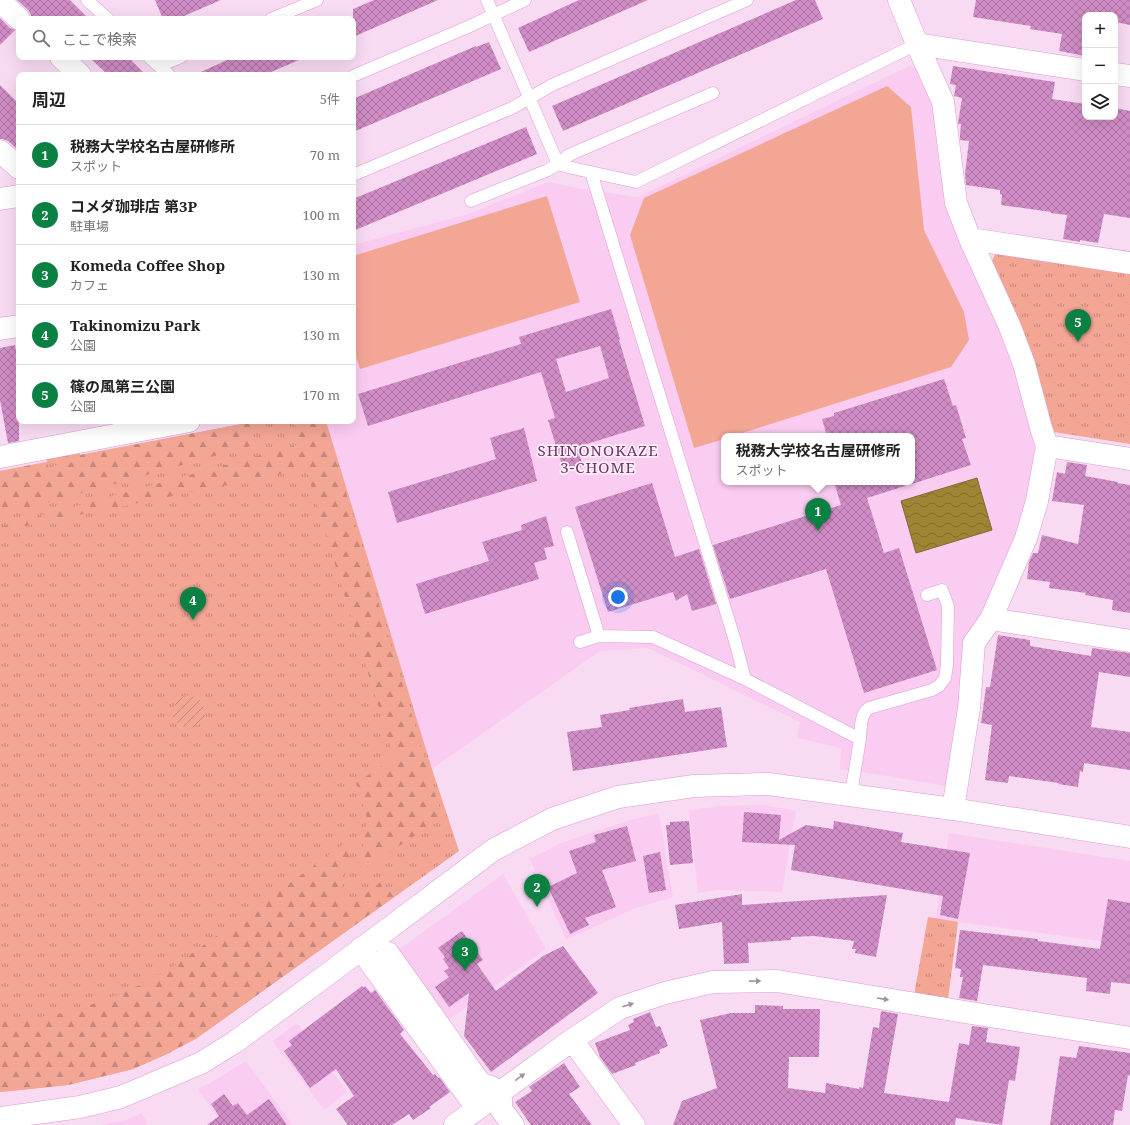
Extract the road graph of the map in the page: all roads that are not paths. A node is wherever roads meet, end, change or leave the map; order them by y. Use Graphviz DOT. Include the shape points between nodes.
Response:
graph roads {
  1 [pos="87,0"];
  2 [pos="317,0"];
  3 [pos="487,0"];
  4 [pos="524,0"];
  5 [pos="747,0"];
  6 [pos="899,0"];
  7 [pos="0,1"];
  8 [pos="493,15"];
  9 [pos="16,16"];
  10 [pos="105,16"];
  11 [pos="278,16"];
  12 [pos="918,44"];
  13 [pos="64,60"];
  14 [pos="152,60"];
  15 [pos="174,60"];
  16 [pos="159,66"];
  17 [pos="1082,70"];
  18 [pos="77,72"];
  19 [pos="166,72"];
  20 [pos="1118,74"];
  21 [pos="356,75"];
  22 [pos="1130,76"];
  23 [pos="713,93"];
  24 [pos="530,98"];
  25 [pos="0,151"];
  26 [pos="558,164"];
  27 [pos="16,165"];
  28 [pos="591,172"];
  29 [pos="356,174"];
  30 [pos="16,196"];
  31 [pos="0,199"];
  32 [pos="471,202"];
  33 [pos="970,239"];
  34 [pos="1130,263"];
  35 [pos="16,326"];
  36 [pos="0,329"];
  37 [pos="173,424"];
  38 [pos="1048,446"];
  39 [pos="0,457"];
  40 [pos="1130,459"];
  41 [pos="567,532"];
  42 [pos="927,595"];
  43 [pos="991,619"];
  44 [pos="599,636"];
  45 [pos="1130,641"];
  46 [pos="580,642"];
  47 [pos="744,679"];
  48 [pos="860,739"];
  49 [pos="851,794"];
  50 [pos="953,809"];
  51 [pos="1130,837"];
  52 [pos="361,948"];
  53 [pos="388,953"];
  54 [pos="1130,1038"];
  55 [pos="572,1040"];
  56 [pos="477,1108"];
  57 [pos="0,1118"];
  58 [pos="455,1125"];
  59 [pos="513,1125"];
  60 [pos="634,1125"];
  1 -- 10 [label="lane"];
  2 -- 11 [label="lane"];
  3 -- 8 [label="lane"];
  4 -- 8 [label="lane"];
  5 -- 24 [label="lane" via="552,85"];
  6 -- 12 [label="street"];
  7 -- 9 [label="street"];
  8 -- 21 [label="lane"];
  8 -- 24 [label="lane"];
  12 -- 17 [label="street"];
  12 -- 28 [label="lane" via="636,182"];
  12 -- 33 [label="street" via="943,102 956,203"];
  13 -- 18 [label="street"];
  14 -- 16 [label="lane"];
  15 -- 16 [label="lane"];
  16 -- 19 [label="lane"];
  20 -- 22 [label="street"];
  23 -- 26 [label="lane" via="569,155"];
  24 -- 26 [label="lane"];
  24 -- 29 [label="lane"];
  25 -- 27 [label="street"];
  26 -- 28 [label="lane"];
  26 -- 32 [label="lane"];
  28 -- 47 [label="lane"];
  30 -- 31 [label="street"];
  33 -- 34 [label="street"];
  33 -- 38 [label="street" via="1013,334"];
  35 -- 36 [label="street"];
  37 -- 39 [label="street"];
  38 -- 40 [label="street"];
  38 -- 43 [label="street" via="1037,501 1026,538"];
  41 -- 44 [label="lane"];
  42 -- 48 [label="lane" via="942,590 948,606 945,678 932,690 869,708 865,711 862,721"];
  43 -- 45 [label="street"];
  43 -- 50 [label="street" via="974,643 969,708"];
  44 -- 46 [label="lane"];
  44 -- 47 [label="lane" via="653,637"];
  47 -- 48 [label="lane"];
  48 -- 49 [label="lane"];
  49 -- 50 [label="street"];
  49 -- 52 [label="street" via="768,784 694,786 618,797 552,820 493,850"];
  50 -- 51 [label="street"];
  52 -- 56 [label="street"];
  52 -- 57 [label="street" via="235,1042 201,1063 121,1097 80,1107"];
  53 -- 59 [label="street" via="480,1083 496,1093 501,1109"];
  55 -- 54 [label="street, one-way" via="620,1008 665,994 712,982 777,981"];
  56 -- 55 [label="street, one-way"];
  55 -- 60 [label="street"];
  56 -- 58 [label="street"];
}
